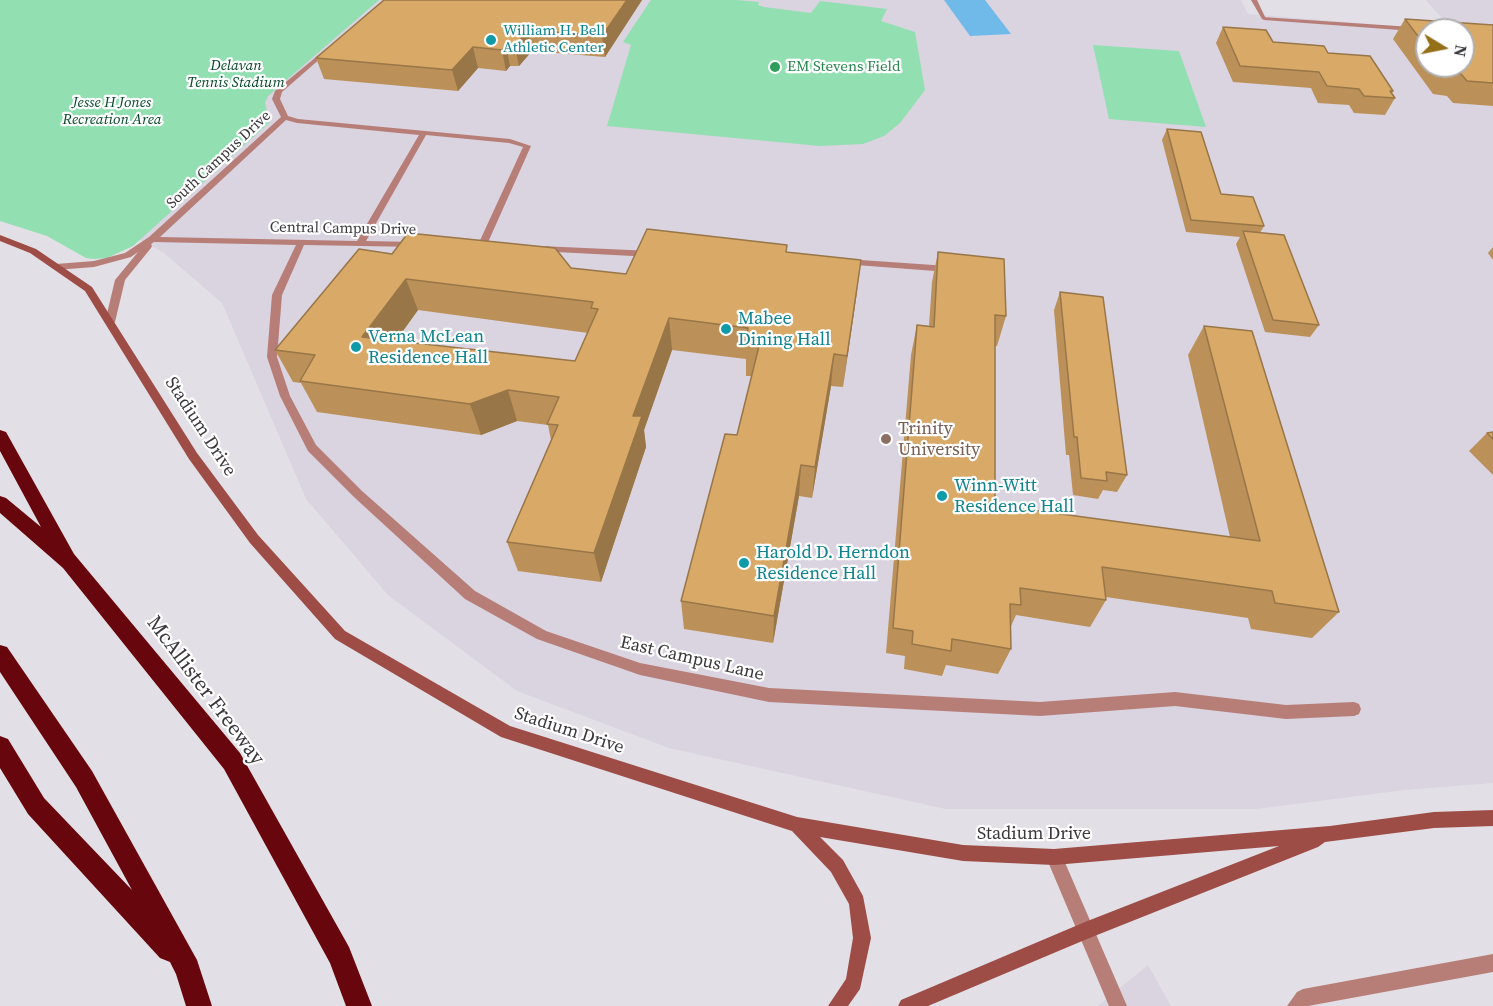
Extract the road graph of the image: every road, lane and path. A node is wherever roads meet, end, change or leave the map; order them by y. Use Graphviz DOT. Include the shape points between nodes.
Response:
graph roads {
  1 [pos="1254,0"];
  2 [pos="1415,29"];
  3 [pos="332,46"];
  4 [pos="285,117"];
  5 [pos="424,133"];
  6 [pos="0,238"];
  7 [pos="152,240"];
  8 [pos="301,243"];
  9 [pos="360,244"];
  10 [pos="427,246"];
  11 [pos="471,247"];
  12 [pos="482,247"];
  13 [pos="494,248"];
  14 [pos="530,249"];
  15 [pos="660,254"];
  16 [pos="838,261"];
  17 [pos="56,267"];
  18 [pos="962,270"];
  19 [pos="110,322"];
  20 [pos="0,436"];
  21 [pos="0,503"];
  22 [pos="70,562"];
  23 [pos="0,654"];
  24 [pos="1354,709"];
  25 [pos="0,747"];
  26 [pos="1493,818"];
  27 [pos="797,825"];
  28 [pos="1330,834"];
  29 [pos="1054,857"];
  30 [pos="1085,931"];
  31 [pos="1493,963"];
  32 [pos="188,969"];
  33 [pos="200,1006"];
  34 [pos="359,1006"];
  35 [pos="837,1006"];
  36 [pos="907,1006"];
  37 [pos="1118,1006"];
  38 [pos="1296,1006"];
  1 -- 2 [label="street" via="1264,18"];
  3 -- 4 [label="street, South Campus Drive" via="279,91 276,99"];
  4 -- 5 [label="street"];
  4 -- 7 [label="street, South Campus Drive"];
  5 -- 9 [label="street"];
  5 -- 12 [label="street" via="527,146"];
  6 -- 17 [label="main road, Stadium Drive" via="33,251"];
  7 -- 8 [label="street, Central Campus Drive"];
  7 -- 17 [label="street" via="128,255 94,264"];
  7 -- 19 [label="street" via="120,280"];
  8 -- 9 [label="street, Central Campus Drive"];
  8 -- 24 [label="street, East Campus Lane" via="277,295 272,357 285,396 312,448 470,595 542,635 640,669 769,695 1040,709 1175,699 1286,712"];
  9 -- 10 [label="street, Central Campus Drive"];
  11 -- 12 [label="street"];
  12 -- 13 [label="street"];
  14 -- 15 [label="street"];
  16 -- 18 [label="street"];
  17 -- 19 [label="main road, Stadium Drive" via="89,289"];
  19 -- 27 [label="main road, Stadium Drive" via="193,456 254,539 340,635 506,732"];
  20 -- 22 [label="highway"];
  21 -- 22 [label="highway, McAllister Freeway"];
  22 -- 34 [label="highway, McAllister Freeway" via="232,761 340,956"];
  23 -- 32 [label="highway" via="84,779"];
  25 -- 32 [label="highway" via="36,806"];
  26 -- 28 [label="main road, Stadium Drive" via="1434,820"];
  27 -- 29 [label="main road, Stadium Drive" via="963,853"];
  27 -- 35 [label="main road" via="837,866 857,902 862,938 854,982"];
  28 -- 29 [label="main road, Stadium Drive"];
  28 -- 30 [label="main road, Stadium Drive"];
  29 -- 30 [label="street"];
  30 -- 36 [label="main road, Stadium Drive"];
  30 -- 37 [label="street"];
  31 -- 38 [label="street" via="1303,998"];
  32 -- 33 [label="highway"];
}
